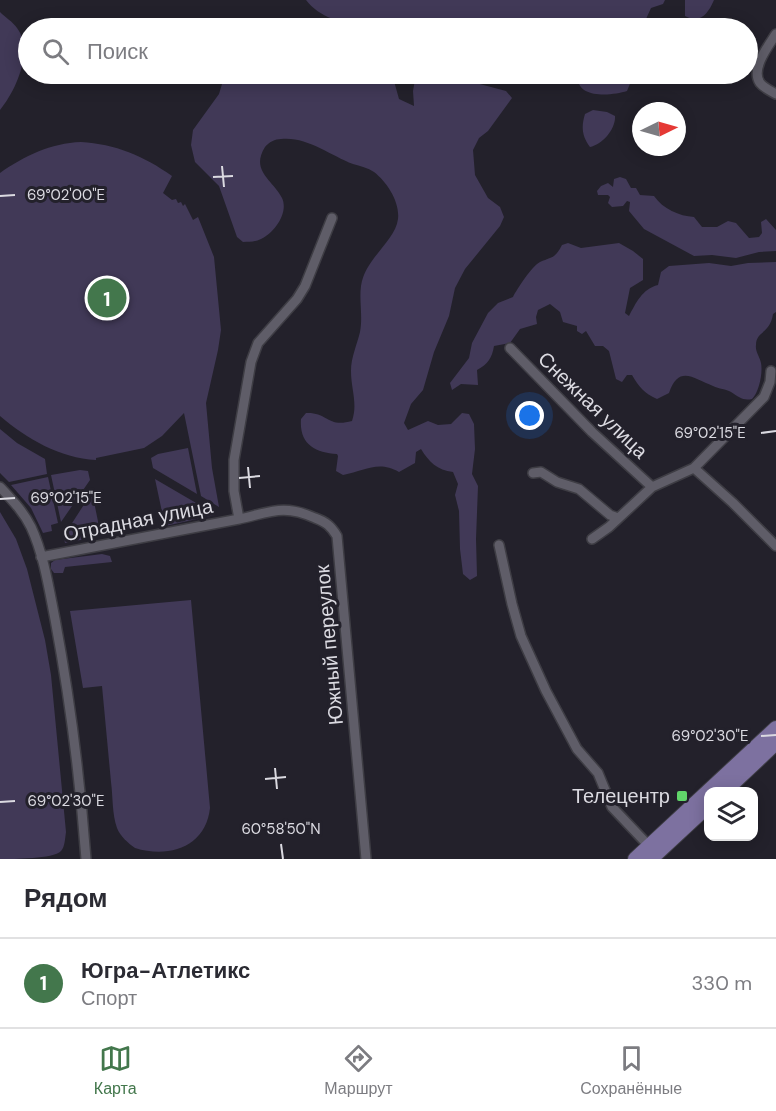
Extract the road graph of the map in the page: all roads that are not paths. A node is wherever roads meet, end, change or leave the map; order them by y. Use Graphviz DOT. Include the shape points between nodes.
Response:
graph roads {
  1 [pos="776,33"];
  2 [pos="758,69"];
  3 [pos="758,78"];
  4 [pos="776,94"];
  5 [pos="332,218"];
  6 [pos="510,348"];
  7 [pos="771,371"];
  8 [pos="694,468"];
  9 [pos="532,473"];
  10 [pos="652,487"];
  11 [pos="0,488"];
  12 [pos="618,518"];
  13 [pos="239,519"];
  14 [pos="592,539"];
  15 [pos="499,545"];
  16 [pos="776,546"];
  17 [pos="41,557"];
  18 [pos="776,728"];
  19 [pos="776,743"];
  20 [pos="729,787"];
  21 [pos="704,809"];
  22 [pos="652,853"];
  23 [pos="86,859"];
  24 [pos="366,859"];
  25 [pos="635,859"];
  1 -- 2 [label="street"];
  3 -- 4 [label="street" via="760,84"];
  5 -- 13 [label="street, Отрадная улица" via="312,274 258,343 251,362 234,460"];
  6 -- 10 [label="street, Снежная улица"];
  7 -- 8 [label="street, Снежная улица" via="764,397"];
  8 -- 10 [label="street, Снежная улица"];
  8 -- 16 [label="street"];
  9 -- 12 [label="street" via="541,472 579,489"];
  10 -- 12 [label="street, Снежная улица"];
  11 -- 17 [label="street, Отрадная улица" via="25,516"];
  12 -- 14 [label="street, Снежная улица"];
  13 -- 17 [label="street, Отрадная улица"];
  13 -- 24 [label="street, Южный переулок" via="295,510 328,523 337,536"];
  15 -- 22 [label="street" via="521,636 546,691 578,749 598,773 612,807"];
  17 -- 23 [label="street, Отрадная улица" via="73,719"];
  18 -- 22 [label="main road"];
  19 -- 20 [label="main road"];
  21 -- 22 [label="main road"];
  22 -- 25 [label="main road"];
}
